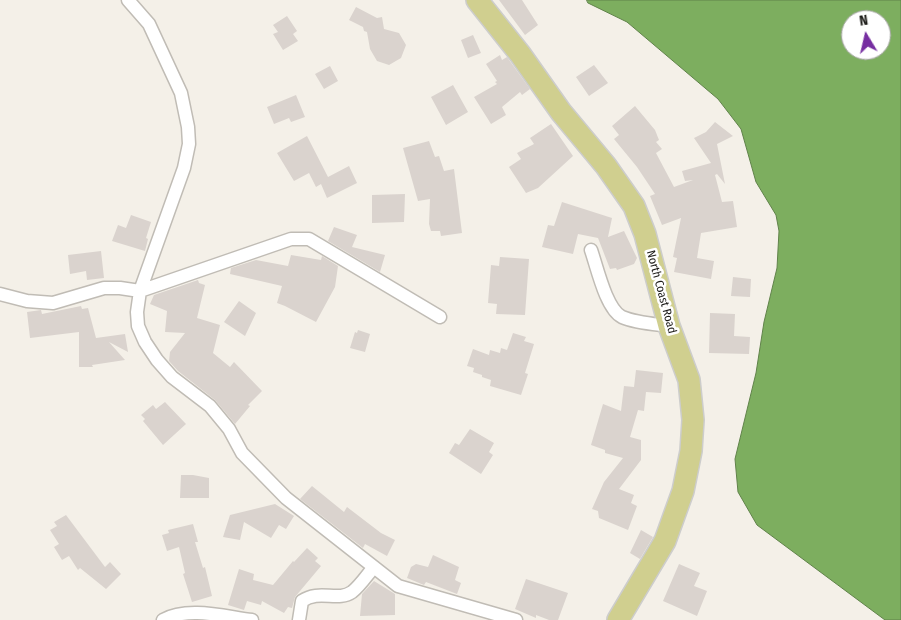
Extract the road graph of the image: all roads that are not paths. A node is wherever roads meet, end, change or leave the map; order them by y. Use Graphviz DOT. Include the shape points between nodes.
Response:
graph roads {
  1 [pos="128,0"];
  2 [pos="477,0"];
  3 [pos="591,250"];
  4 [pos="140,291"];
  5 [pos="0,294"];
  6 [pos="440,317"];
  7 [pos="668,326"];
  8 [pos="374,567"];
  9 [pos="164,620"];
  10 [pos="252,620"];
  11 [pos="299,620"];
  12 [pos="516,620"];
  13 [pos="618,620"];
  1 -- 4 [label="street" via="149,24 181,93 189,144 184,168"];
  2 -- 7 [label="main road, North Coast Road" via="634,206 646,234"];
  3 -- 7 [label="street" via="615,312 630,319"];
  4 -- 5 [label="street" via="104,288 54,303"];
  4 -- 6 [label="street" via="292,239 308,240"];
  4 -- 8 [label="street" via="138,326 162,366 210,406 229,429 242,453 286,498"];
  7 -- 13 [label="main road, North Coast Road" via="688,380 693,420 684,491 665,540"];
  8 -- 11 [label="street" via="352,592 342,596 309,596 302,601"];
  8 -- 12 [label="street" via="398,586"];
  9 -- 10 [label="street" via="191,612"];
}
